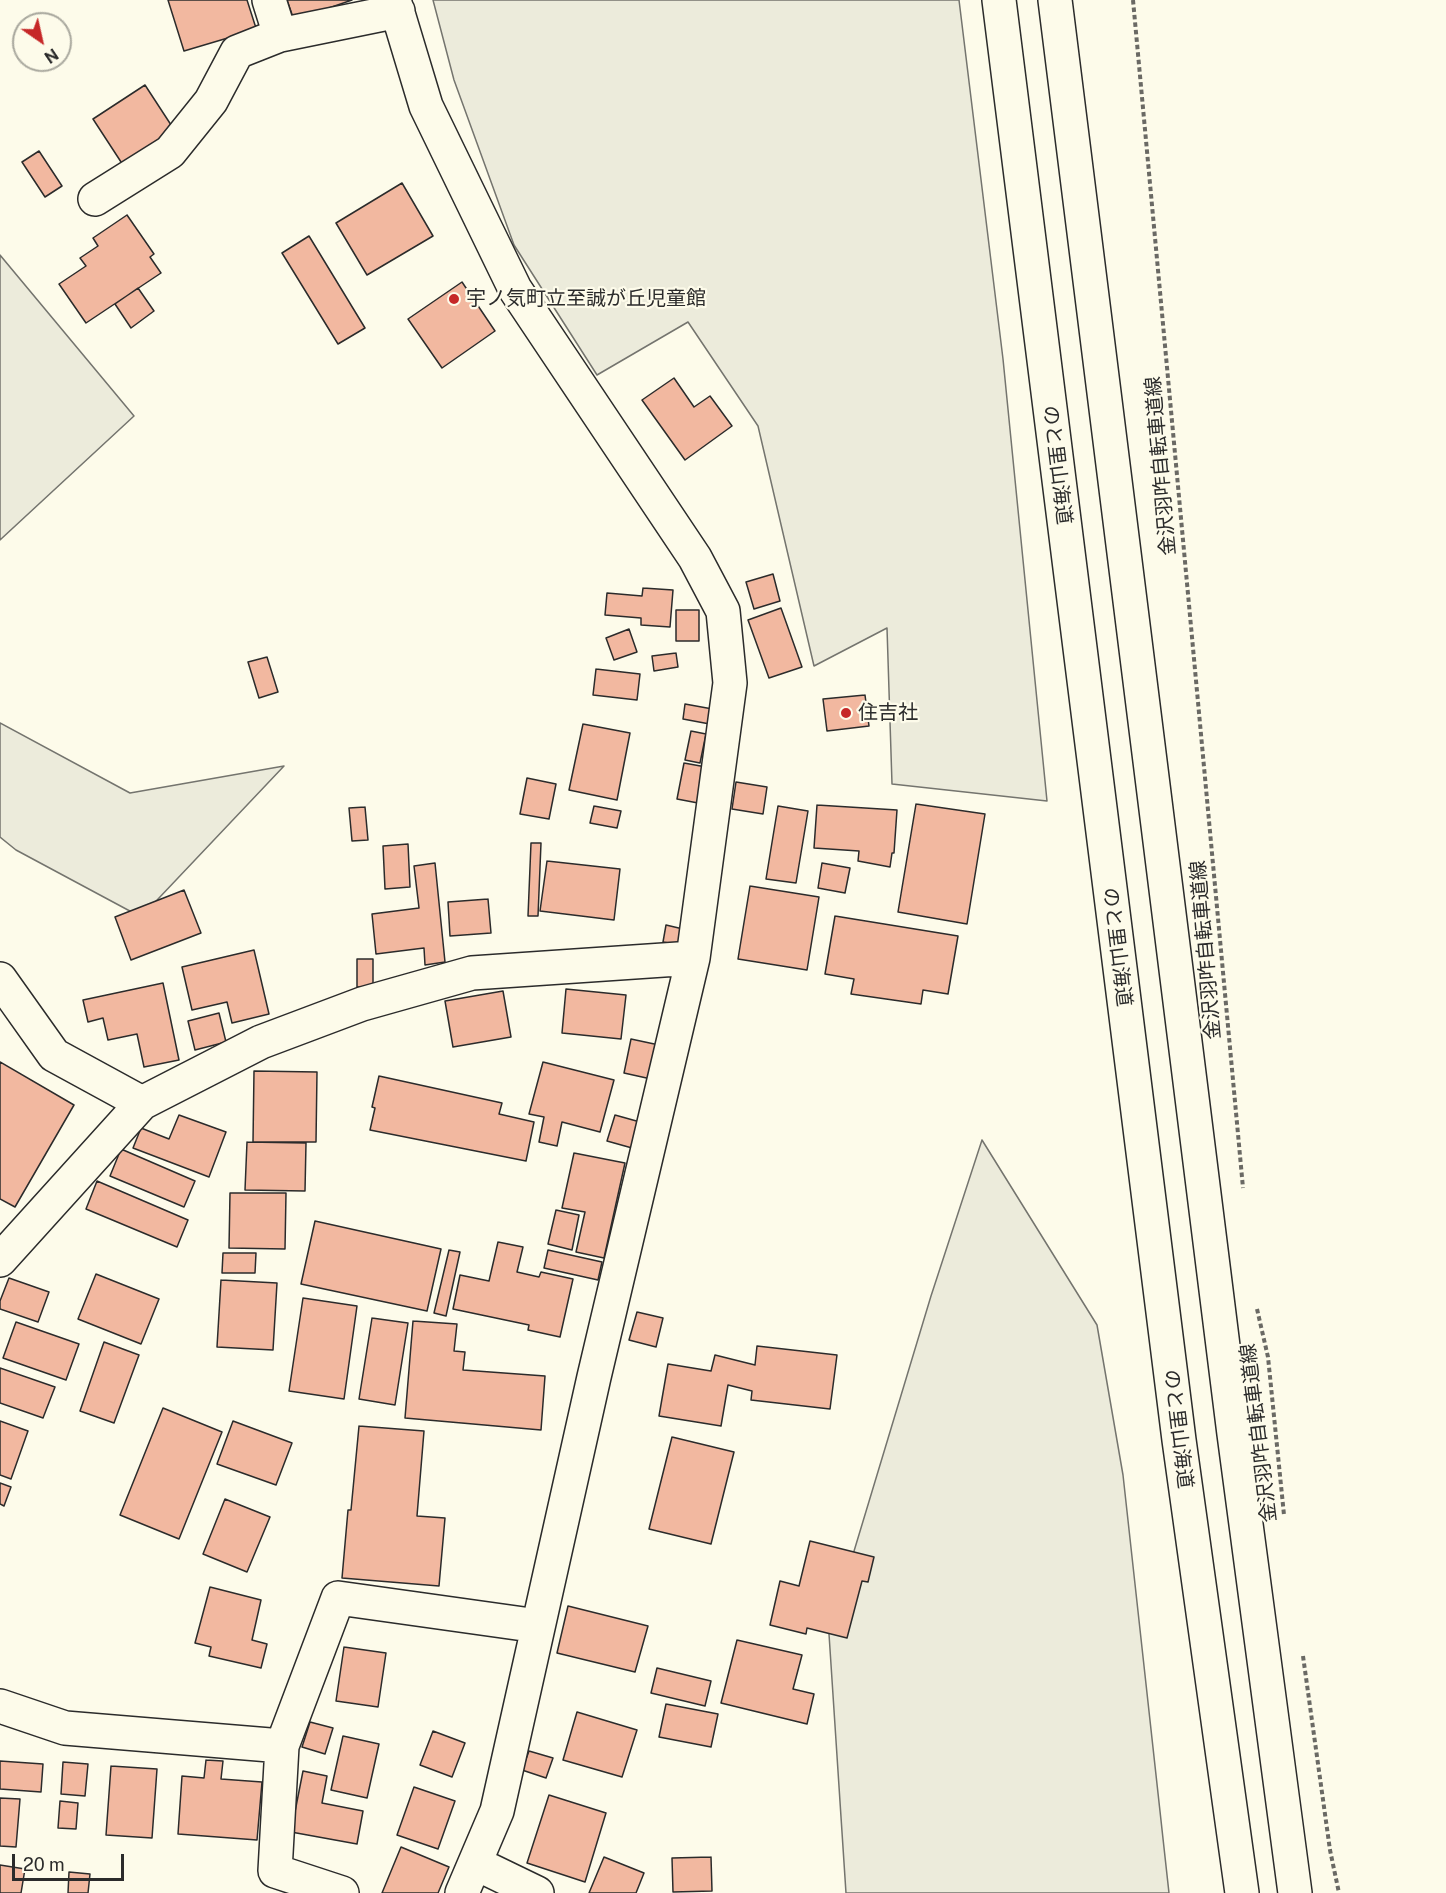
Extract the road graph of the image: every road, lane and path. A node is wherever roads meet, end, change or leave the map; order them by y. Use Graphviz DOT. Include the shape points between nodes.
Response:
graph roads {
  1 [pos="269,0"];
  2 [pos="999,0"];
  3 [pos="1055,0"];
  4 [pos="1133,0"];
  5 [pos="396,5"];
  6 [pos="280,34"];
  7 [pos="95,199"];
  8 [pos="693,958"];
  9 [pos="0,979"];
  10 [pos="142,1103"];
  11 [pos="1244,1200"];
  12 [pos="0,1260"];
  13 [pos="1256,1304"];
  14 [pos="1284,1520"];
  15 [pos="538,1626"];
  16 [pos="1302,1650"];
  17 [pos="0,1706"];
  18 [pos="282,1746"];
  19 [pos="475,1863"];
  20 [pos="342,1893"];
  21 [pos="462,1893"];
  22 [pos="537,1893"];
  23 [pos="1242,1893"];
  24 [pos="1295,1893"];
  25 [pos="1339,1893"];
  1 -- 6 [label="main road"];
  2 -- 23 [label="main road, のと里山海道" via="1179,1440"];
  3 -- 24 [label="main road"];
  4 -- 11 [label="path, 金沢羽咋自転車道線"];
  5 -- 6 [label="main road"];
  5 -- 8 [label="main road" via="426,106 514,289 695,558 723,611 730,683"];
  6 -- 7 [label="main road" via="237,52 211,102 170,152"];
  8 -- 10 [label="main road" via="472,973 362,1004 261,1042"];
  8 -- 15 [label="main road"];
  9 -- 10 [label="main road" via="54,1055"];
  10 -- 12 [label="main road"];
  13 -- 14 [label="path, 金沢羽咋自転車道線" via="1268,1357"];
  15 -- 18 [label="main road" via="339,1598"];
  15 -- 19 [label="main road" via="497,1811"];
  16 -- 25 [label="path"];
  17 -- 18 [label="main road" via="65,1728"];
  18 -- 20 [label="main road" via="275,1871"];
  19 -- 21 [label="main road"];
  19 -- 22 [label="main road"];
}
